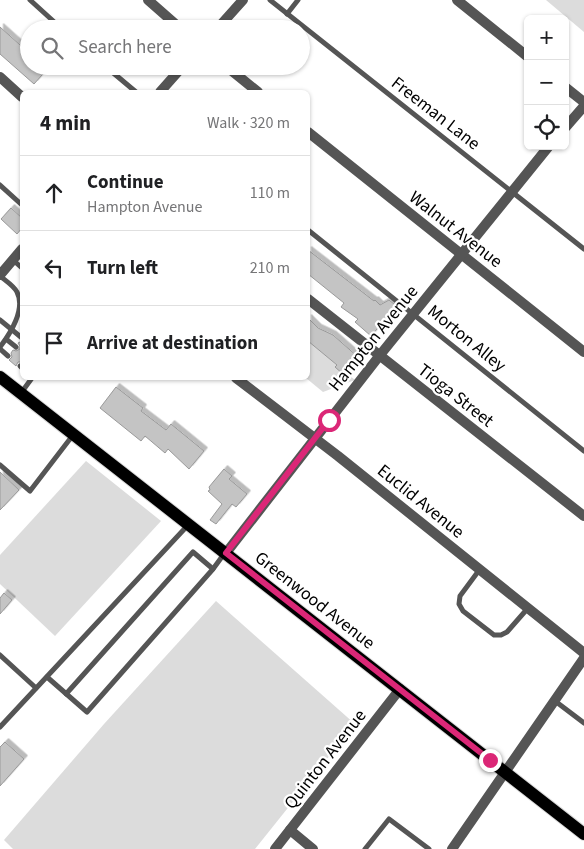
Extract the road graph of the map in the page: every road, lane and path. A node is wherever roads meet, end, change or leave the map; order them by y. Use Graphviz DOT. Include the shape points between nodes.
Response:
graph roads {
  1 [pos="30,0"];
  2 [pos="148,0"];
  3 [pos="243,0"];
  4 [pos="270,0"];
  5 [pos="298,0"];
  6 [pos="457,0"];
  7 [pos="287,14"];
  8 [pos="52,20"];
  9 [pos="171,20"];
  10 [pos="225,20"];
  11 [pos="295,20"];
  12 [pos="310,32"];
  13 [pos="524,54"];
  14 [pos="115,75"];
  15 [pos="175,75"];
  16 [pos="237,75"];
  17 [pos="0,77"];
  18 [pos="134,90"];
  19 [pos="162,90"];
  20 [pos="256,90"];
  21 [pos="569,90"];
  22 [pos="20,95"];
  23 [pos="584,102"];
  24 [pos="584,106"];
  25 [pos="569,123"];
  26 [pos="310,134"];
  27 [pos="547,150"];
  28 [pos="0,185"];
  29 [pos="511,191"];
  30 [pos="20,203"];
  31 [pos="310,232"];
  32 [pos="584,249"];
  33 [pos="20,251"];
  34 [pos="462,254"];
  35 [pos="13,260"];
  36 [pos="20,266"];
  37 [pos="0,276"];
  38 [pos="310,301"];
  39 [pos="414,313"];
  40 [pos="0,320"];
  41 [pos="12,329"];
  42 [pos="20,336"];
  43 [pos="6,339"];
  44 [pos="16,347"];
  45 [pos="0,348"];
  46 [pos="584,352"];
  47 [pos="380,355"];
  48 [pos="8,356"];
  49 [pos="0,377"];
  50 [pos="31,380"];
  51 [pos="239,380"];
  52 [pos="21,393"];
  53 [pos="73,434"];
  54 [pos="314,438"];
  55 [pos="584,451"];
  56 [pos="0,465"];
  57 [pos="584,516"];
  58 [pos="189,524"];
  59 [pos="226,553"];
  60 [pos="214,569"];
  61 [pos="480,569"];
  62 [pos="528,608"];
  63 [pos="584,652"];
  64 [pos="0,656"];
  65 [pos="584,658"];
  66 [pos="47,677"];
  67 [pos="36,688"];
  68 [pos="400,689"];
  69 [pos="66,694"];
  70 [pos="555,701"];
  71 [pos="584,723"];
  72 [pos="0,727"];
  73 [pos="506,771"];
  74 [pos="290,830"];
  75 [pos="584,834"];
  76 [pos="275,849"];
  77 [pos="313,849"];
  78 [pos="365,849"];
  79 [pos="429,849"];
  80 [pos="453,849"];
  1 -- 8 [label="lane"];
  2 -- 9 [label="street"];
  3 -- 10 [label="street"];
  4 -- 7 [label="lane, Freeman Lane"];
  5 -- 7 [label="lane"];
  6 -- 13 [label="street"];
  7 -- 11 [label="lane, Freeman Lane"];
  12 -- 29 [label="lane, Freeman Lane"];
  14 -- 18 [label="lane"];
  15 -- 19 [label="street"];
  16 -- 20 [label="street"];
  17 -- 22 [label="street"];
  21 -- 23 [label="street"];
  24 -- 25 [label="street"];
  26 -- 34 [label="street, Walnut Avenue"];
  27 -- 29 [label="street, Hampton Avenue"];
  28 -- 30 [label="lane"];
  29 -- 32 [label="lane, Freeman Lane"];
  29 -- 34 [label="street, Hampton Avenue"];
  31 -- 39 [label="lane, Morton Alley"];
  33 -- 35 [label="street"];
  34 -- 39 [label="street, Hampton Avenue"];
  34 -- 46 [label="street, Walnut Avenue"];
  35 -- 36 [label="lane"];
  35 -- 37 [label="street"];
  37 -- 41 [label="lane" via="20,298"];
  38 -- 47 [label="street, Tioga Street"];
  39 -- 47 [label="street, Hampton Avenue"];
  39 -- 55 [label="lane, Morton Alley"];
  40 -- 41 [label="lane"];
  41 -- 42 [label="lane"];
  41 -- 43 [label="lane"];
  43 -- 44 [label="lane"];
  43 -- 45 [label="lane"];
  45 -- 48 [label="lane"];
  47 -- 54 [label="street, Hampton Avenue"];
  47 -- 57 [label="street, Tioga Street"];
  49 -- 52 [label="main road, Greenwood Avenue"];
  50 -- 52 [label="lane"];
  51 -- 54 [label="street, Euclid Avenue"];
  52 -- 53 [label="main road, Greenwood Avenue"];
  53 -- 56 [label="lane" via="30,491"];
  53 -- 58 [label="main road, Greenwood Avenue"];
  54 -- 59 [label="street, Hampton Avenue"];
  54 -- 61 [label="street, Euclid Avenue"];
  58 -- 59 [label="main road, Greenwood Avenue"];
  58 -- 66 [label="lane"];
  59 -- 60 [label="lane"];
  59 -- 68 [label="main road, Greenwood Avenue"];
  60 -- 69 [label="lane" via="193,552"];
  60 -- 69 [label="lane" via="87,712"];
  61 -- 62 [label="street, Euclid Avenue"];
  61 -- 62 [label="lane" via="460,596 459,604 463,611 494,635 501,635"];
  62 -- 63 [label="street, Euclid Avenue"];
  64 -- 67 [label="lane"];
  65 -- 70 [label="street"];
  66 -- 67 [label="lane"];
  66 -- 69 [label="lane"];
  67 -- 72 [label="lane"];
  68 -- 73 [label="main road, Greenwood Avenue"];
  68 -- 74 [label="street, Quinton Avenue"];
  70 -- 71 [label="lane"];
  70 -- 73 [label="street"];
  73 -- 75 [label="main road, Greenwood Avenue"];
  73 -- 80 [label="street"];
  74 -- 76 [label="street, Quinton Avenue"];
  74 -- 77 [label="street"];
  78 -- 79 [label="lane" via="389,819"];
}
